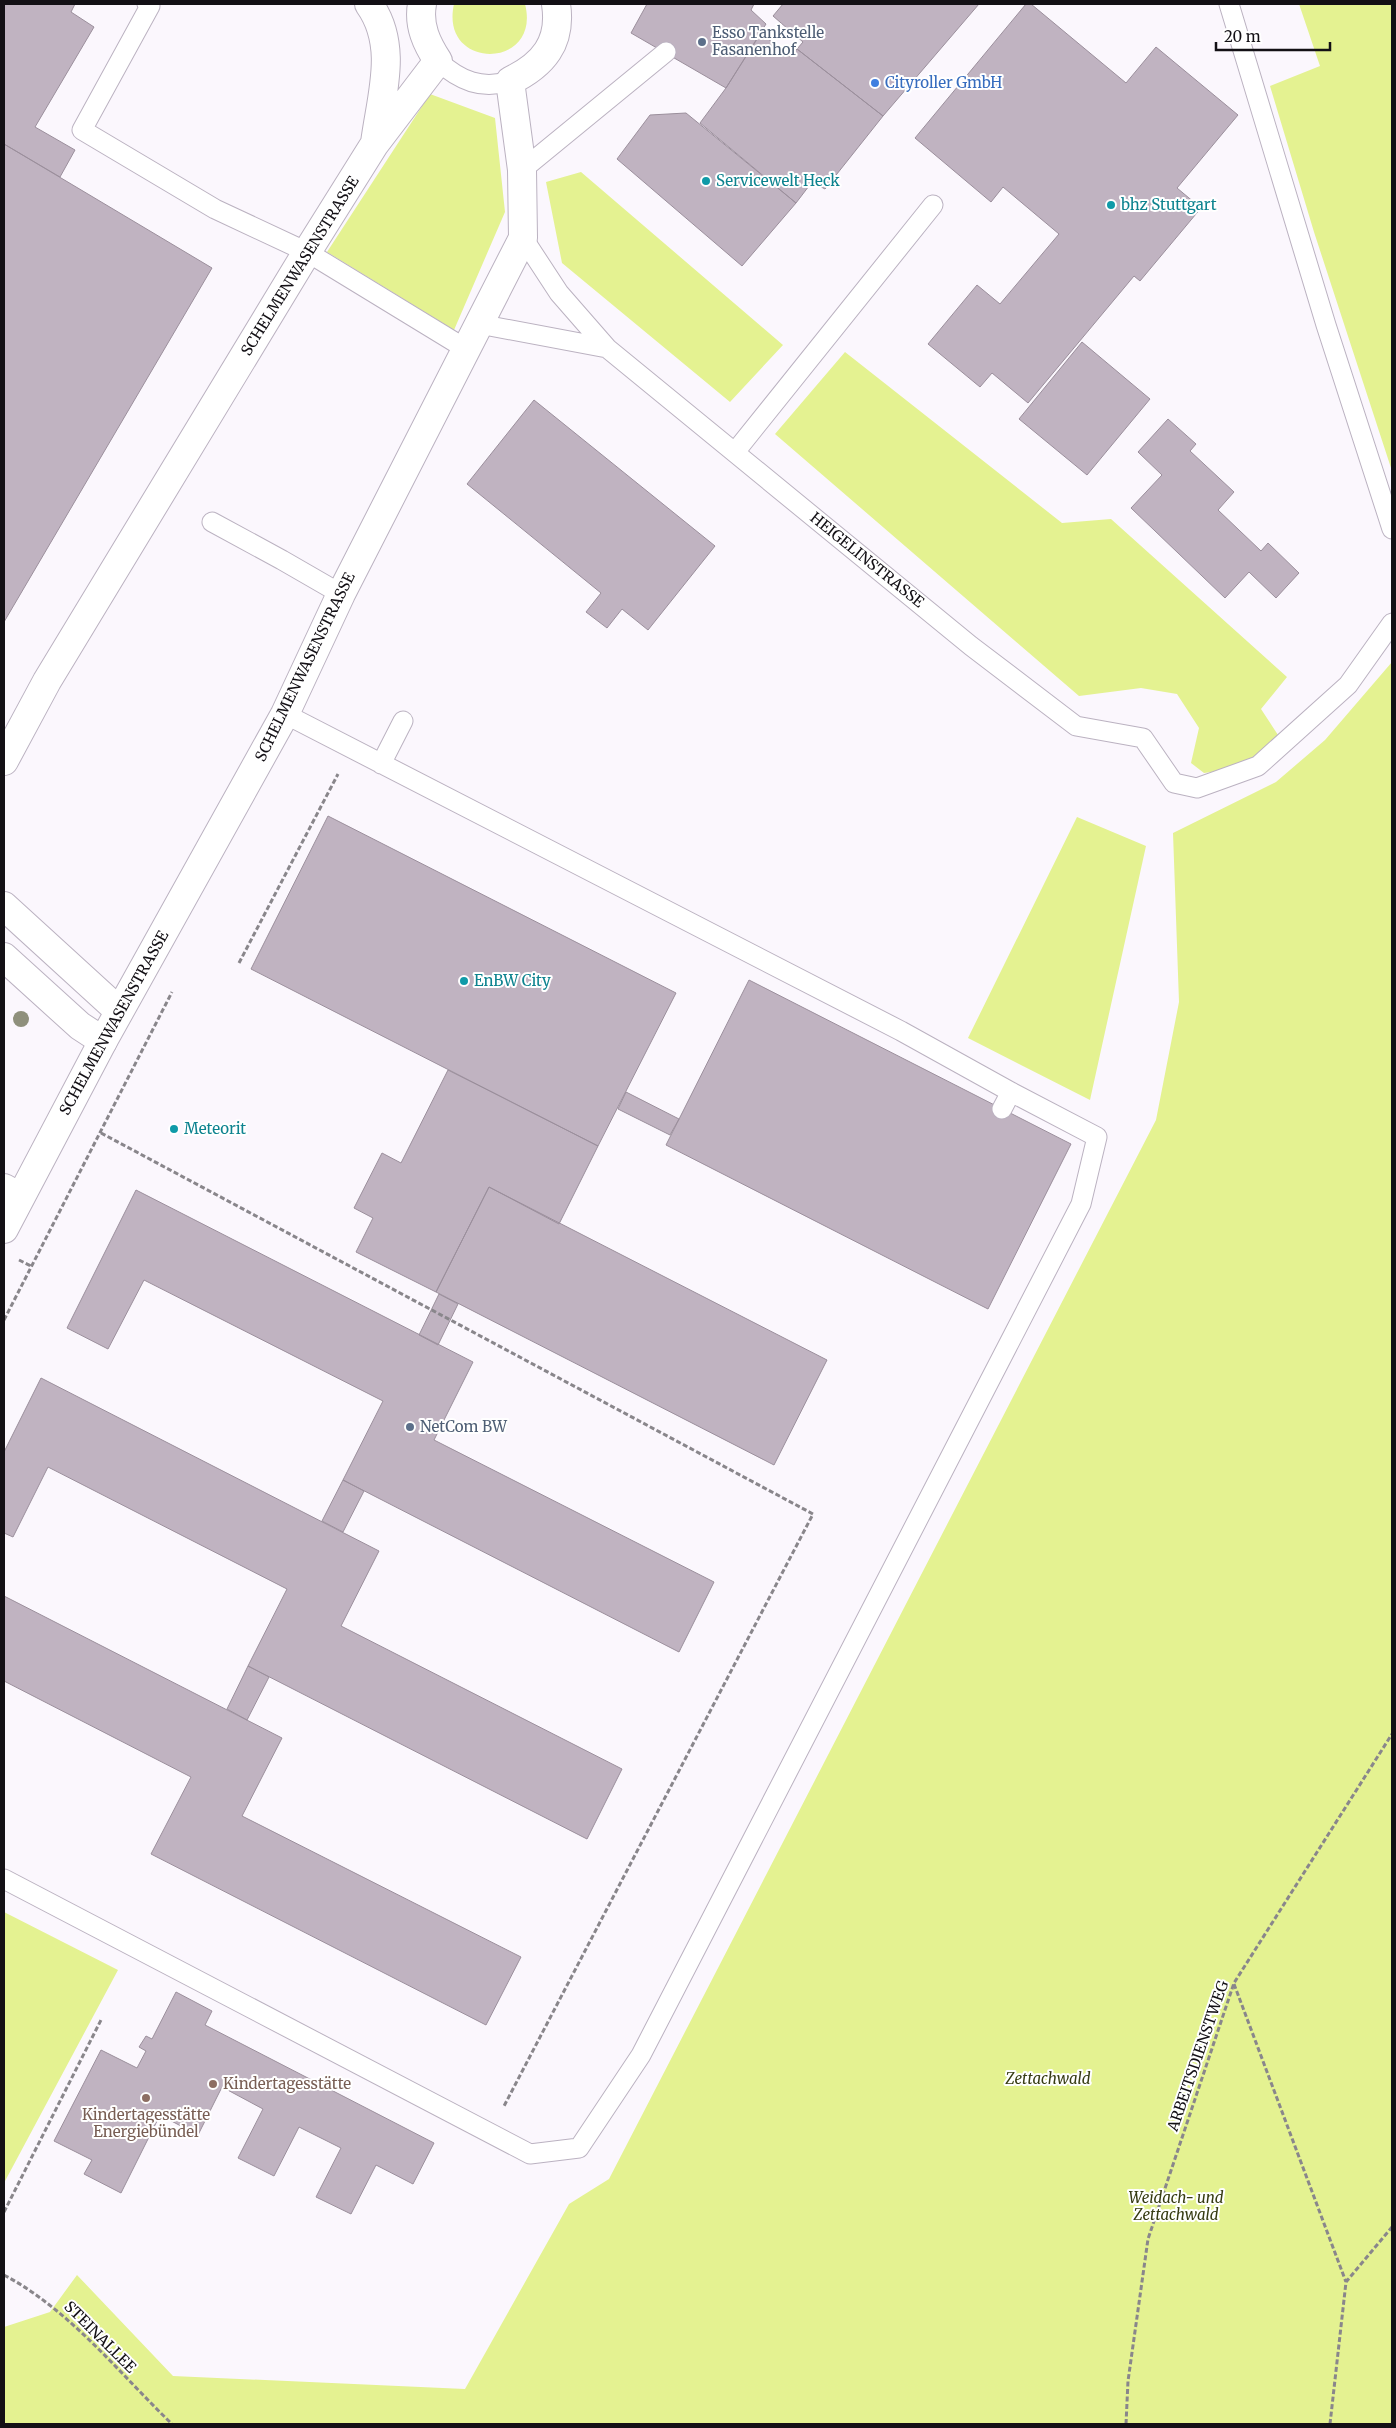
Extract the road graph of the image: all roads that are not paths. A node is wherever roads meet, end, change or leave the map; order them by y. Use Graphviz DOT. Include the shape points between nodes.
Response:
graph roads {
  1 [pos="147,4"];
  2 [pos="369,4"];
  3 [pos="556,4"];
  4 [pos="1230,4"];
  5 [pos="420,5"];
  6 [pos="666,52"];
  7 [pos="438,62"];
  8 [pos="510,81"];
  9 [pos="374,145"];
  10 [pos="522,170"];
  11 [pos="934,206"];
  12 [pos="523,238"];
  13 [pos="307,252"];
  14 [pos="479,324"];
  15 [pos="607,348"];
  16 [pos="466,349"];
  17 [pos="735,452"];
  18 [pos="212,522"];
  19 [pos="1392,529"];
  20 [pos="341,594"];
  21 [pos="1392,622"];
  22 [pos="285,714"];
  23 [pos="403,721"];
  24 [pos="4,761"];
  25 [pos="382,764"];
  26 [pos="4,906"];
  27 [pos="4,956"];
  28 [pos="120,1010"];
  29 [pos="103,1041"];
  30 [pos="1011,1092"];
  31 [pos="1002,1109"];
  32 [pos="12,1192"];
  33 [pos="4,1230"];
  34 [pos="4,1879"];
  1 -- 13 [label="lane" via="150,6 82,130 215,209"];
  2 -- 9 [label="street" via="384,34 387,68"];
  3 -- 8 [label="street" via="555,37 545,56 530,71"];
  4 -- 19 [label="lane" via="1326,326"];
  5 -- 7 [label="street" via="427,45"];
  6 -- 10 [label="lane"];
  7 -- 8 [label="lane" via="452,74 471,82 495,86"];
  7 -- 9 [label="street, SCHELMENWASENSTRASSE"];
  8 -- 10 [label="street, SCHELMENWASENSTRASSE"];
  9 -- 13 [label="street, SCHELMENWASENSTRASSE"];
  10 -- 12 [label="street, SCHELMENWASENSTRASSE"];
  11 -- 17 [label="lane"];
  12 -- 14 [label="street, SCHELMENWASENSTRASSE"];
  12 -- 15 [label="lane, HEIGELINSTRASSE" via="559,293"];
  13 -- 16 [label="lane"];
  13 -- 24 [label="street, SCHELMENWASENSTRASSE" via="47,681"];
  14 -- 15 [label="lane, HEIGELINSTRASSE"];
  14 -- 16 [label="street, SCHELMENWASENSTRASSE"];
  15 -- 17 [label="lane, HEIGELINSTRASSE"];
  16 -- 20 [label="street, SCHELMENWASENSTRASSE"];
  17 -- 21 [label="lane, HEIGELINSTRASSE" via="971,646 1076,726 1144,738 1174,783 1197,788 1258,766 1348,685"];
  18 -- 20 [label="lane"];
  20 -- 22 [label="street, SCHELMENWASENSTRASSE"];
  22 -- 25 [label="lane"];
  22 -- 28 [label="street, SCHELMENWASENSTRASSE"];
  23 -- 25 [label="lane"];
  25 -- 30 [label="lane" via="902,1031"];
  26 -- 28 [label="street"];
  27 -- 29 [label="street" via="80,1026"];
  28 -- 29 [label="street, SCHELMENWASENSTRASSE"];
  29 -- 32 [label="street, SCHELMENWASENSTRASSE"];
  30 -- 31 [label="lane"];
  30 -- 34 [label="lane" via="1097,1137 1081,1204 641,2055 579,2148 530,2154"];
  32 -- 33 [label="street, SCHELMENWASENSTRASSE"];
}
